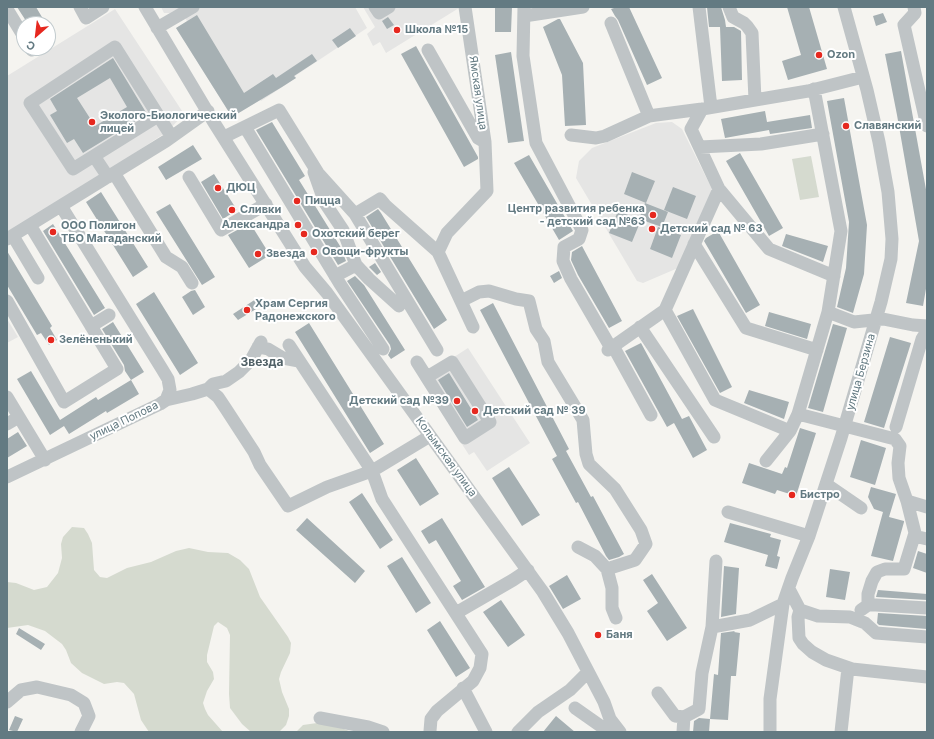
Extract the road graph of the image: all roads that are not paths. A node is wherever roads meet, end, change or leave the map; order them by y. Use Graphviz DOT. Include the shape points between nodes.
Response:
graph roads {
  1 [pos="80,7"];
  2 [pos="103,7"];
  3 [pos="145,7"];
  4 [pos="193,7"];
  5 [pos="375,7"];
  6 [pos="389,7"];
  7 [pos="465,7"];
  8 [pos="580,7"];
  9 [pos="699,7"];
  10 [pos="729,7"];
  11 [pos="844,7"];
  12 [pos="914,7"];
  13 [pos="7,9"];
  14 [pos="524,11"];
  15 [pos="611,23"];
  16 [pos="16,24"];
  17 [pos="157,28"];
  18 [pos="428,50"];
  19 [pos="863,77"];
  20 [pos="814,89"];
  21 [pos="755,100"];
  22 [pos="707,108"];
  23 [pos="208,111"];
  24 [pos="158,116"];
  25 [pos="649,116"];
  26 [pos="245,126"];
  27 [pos="927,126"];
  28 [pos="823,134"];
  29 [pos="571,135"];
  30 [pos="174,136"];
  31 [pos="224,137"];
  32 [pos="485,142"];
  33 [pos="700,148"];
  34 [pos="94,156"];
  35 [pos="308,157"];
  36 [pos="111,175"];
  37 [pos="189,177"];
  38 [pos="719,189"];
  39 [pos="266,204"];
  40 [pos="61,206"];
  41 [pos="355,214"];
  42 [pos="30,225"];
  43 [pos="10,237"];
  44 [pos="694,244"];
  45 [pos="438,252"];
  46 [pos="356,265"];
  47 [pos="335,276"];
  48 [pos="834,276"];
  49 [pos="38,278"];
  50 [pos="192,283"];
  51 [pos="7,301"];
  52 [pos="461,301"];
  53 [pos="399,306"];
  54 [pos="665,310"];
  55 [pos="828,312"];
  56 [pos="109,315"];
  57 [pos="876,319"];
  58 [pos="91,326"];
  59 [pos="927,326"];
  60 [pos="473,327"];
  61 [pos="640,327"];
  62 [pos="927,331"];
  63 [pos="289,346"];
  64 [pos="610,348"];
  65 [pos="383,349"];
  66 [pos="437,350"];
  67 [pos="817,350"];
  68 [pos="299,361"];
  69 [pos="417,362"];
  70 [pos="427,377"];
  71 [pos="208,389"];
  72 [pos="7,397"];
  73 [pos="166,400"];
  74 [pos="798,414"];
  75 [pos="652,415"];
  76 [pos="19,417"];
  77 [pos="7,424"];
  78 [pos="845,426"];
  79 [pos="896,427"];
  80 [pos="790,432"];
  81 [pos="430,436"];
  82 [pos="714,437"];
  83 [pos="45,460"];
  84 [pos="766,461"];
  85 [pos="372,471"];
  86 [pos="7,477"];
  87 [pos="826,484"];
  88 [pos="907,501"];
  89 [pos="927,507"];
  90 [pos="861,508"];
  91 [pos="728,512"];
  92 [pos="809,536"];
  93 [pos="914,536"];
  94 [pos="927,539"];
  95 [pos="578,547"];
  96 [pos="716,561"];
  97 [pos="607,569"];
  98 [pos="528,570"];
  99 [pos="789,589"];
  100 [pos="783,604"];
  101 [pos="868,605"];
  102 [pos="927,608"];
  103 [pos="800,610"];
  104 [pos="456,613"];
  105 [pos="616,618"];
  106 [pos="850,618"];
  107 [pos="712,627"];
  108 [pos="927,637"];
  109 [pos="848,668"];
  110 [pos="588,672"];
  111 [pos="927,677"];
  112 [pos="463,688"];
  113 [pos="658,693"];
  114 [pos="7,702"];
  115 [pos="574,708"];
  116 [pos="684,717"];
  117 [pos="320,718"];
  118 [pos="525,729"];
  119 [pos="80,732"];
  120 [pos="383,732"];
  121 [pos="429,732"];
  122 [pos="486,732"];
  123 [pos="606,732"];
  124 [pos="620,732"];
  125 [pos="683,732"];
  126 [pos="770,732"];
  127 [pos="841,732"];
  1 -- 2 [label="street" via="86,18"];
  3 -- 17 [label="street, Колымская улица"];
  4 -- 17 [label="street"];
  5 -- 6 [label="street" via="379,13"];
  7 -- 32 [label="street, Ямская улица"];
  8 -- 14 [label="street"];
  9 -- 22 [label="street"];
  10 -- 21 [label="street" via="733,17 748,26 752,33"];
  11 -- 19 [label="street, улица Берзина"];
  12 -- 27 [label="street" via="915,13 904,25"];
  13 -- 16 [label="street"];
  14 -- 64 [label="street" via="523,56 536,143 582,230 579,239 564,247 563,261"];
  15 -- 25 [label="street"];
  17 -- 23 [label="street, Колымская улица"];
  18 -- 32 [label="street, Ямская улица" via="478,138"];
  19 -- 20 [label="street"];
  19 -- 57 [label="street, улица Берзина" via="888,192 892,239 891,259"];
  20 -- 21 [label="street"];
  20 -- 28 [label="street"];
  21 -- 22 [label="street"];
  22 -- 25 [label="street"];
  22 -- 33 [label="street" via="691,129"];
  23 -- 30 [label="street"];
  23 -- 31 [label="street, Колымская улица"];
  24 -- 30 [label="street"];
  24 -- 34 [label="street"];
  24 -- 34 [label="street" via="115,47 30,103 73,169"];
  25 -- 29 [label="street" via="605,136 596,138"];
  26 -- 31 [label="street"];
  26 -- 35 [label="street" via="279,110"];
  26 -- 47 [label="street"];
  28 -- 33 [label="street" via="761,144"];
  28 -- 48 [label="street" via="841,231"];
  30 -- 36 [label="street"];
  31 -- 39 [label="street, Колымская улица"];
  32 -- 45 [label="street" via="487,191 447,233"];
  33 -- 38 [label="street"];
  34 -- 36 [label="street"];
  35 -- 41 [label="street" via="318,173"];
  35 -- 46 [label="street" via="325,203 343,230"];
  36 -- 40 [label="street"];
  36 -- 50 [label="street" via="166,257 182,267"];
  37 -- 39 [label="street" via="221,230"];
  38 -- 44 [label="street"];
  38 -- 48 [label="street" via="769,249"];
  39 -- 81 [label="street, Колымская улица" via="305,267 327,293"];
  40 -- 42 [label="street"];
  40 -- 73 [label="street, улица Попова" via="168,379 170,390"];
  41 -- 45 [label="street" via="380,199"];
  41 -- 66 [label="street"];
  42 -- 43 [label="street"];
  42 -- 58 [label="street"];
  43 -- 49 [label="street"];
  44 -- 54 [label="street"];
  44 -- 67 [label="street" via="746,328"];
  45 -- 52 [label="street"];
  46 -- 47 [label="street"];
  46 -- 53 [label="street"];
  47 -- 65 [label="street"];
  48 -- 55 [label="street"];
  51 -- 58 [label="street" via="64,402 117,370"];
  52 -- 60 [label="street"];
  52 -- 97 [label="street" via="479,292 489,291 529,301 536,329 544,341 548,362 583,420 589,464 615,489 641,530 646,544 635,560"];
  54 -- 61 [label="street"];
  54 -- 80 [label="street" via="715,400"];
  55 -- 57 [label="street" via="854,322"];
  55 -- 67 [label="street"];
  56 -- 58 [label="street"];
  57 -- 59 [label="street"];
  57 -- 78 [label="street, улица Берзина"];
  61 -- 64 [label="street"];
  61 -- 82 [label="street"];
  62 -- 79 [label="street" via="922,339"];
  63 -- 68 [label="street"];
  64 -- 75 [label="street"];
  67 -- 74 [label="street"];
  68 -- 71 [label="street" via="283,358 260,345 251,360 239,372 226,382 214,384"];
  68 -- 85 [label="street"];
  69 -- 70 [label="street"];
  70 -- 70 [label="street" via="465,438 490,422 452,362"];
  71 -- 73 [label="street"];
  71 -- 85 [label="street" via="226,409 288,506 327,487"];
  72 -- 76 [label="street"];
  73 -- 83 [label="street, улица Попова"];
  74 -- 78 [label="street"];
  74 -- 80 [label="street"];
  76 -- 77 [label="street"];
  76 -- 83 [label="street"];
  78 -- 87 [label="street, улица Берзина"];
  78 -- 88 [label="street" via="895,439 898,442 899,478"];
  80 -- 84 [label="street"];
  81 -- 85 [label="street"];
  81 -- 98 [label="street, Колымская улица"];
  83 -- 86 [label="street, улица Попова"];
  85 -- 104 [label="street" via="382,499"];
  87 -- 90 [label="street"];
  87 -- 92 [label="street, улица Берзина"];
  88 -- 89 [label="street"];
  88 -- 93 [label="street" via="915,530"];
  91 -- 92 [label="street"];
  92 -- 99 [label="street, улица Берзина"];
  93 -- 94 [label="street"];
  93 -- 101 [label="street" via="904,569 885,569 877,572 868,594"];
  95 -- 97 [label="street" via="595,556"];
  96 -- 107 [label="street"];
  97 -- 105 [label="street" via="612,588 612,608"];
  98 -- 104 [label="street"];
  98 -- 110 [label="street, Колымская улица" via="568,633"];
  99 -- 100 [label="street, улица Берзина"];
  99 -- 103 [label="street"];
  100 -- 107 [label="street" via="750,620"];
  100 -- 126 [label="street, улица Берзина" via="770,699"];
  101 -- 102 [label="street"];
  101 -- 106 [label="street"];
  103 -- 106 [label="street" via="818,616"];
  103 -- 109 [label="street" via="798,630 803,644 826,660"];
  104 -- 112 [label="street" via="482,654 480,668 473,681"];
  106 -- 108 [label="street" via="865,623 876,633"];
  107 -- 116 [label="street" via="702,673 699,709"];
  109 -- 111 [label="street"];
  109 -- 127 [label="street"];
  110 -- 118 [label="street" via="570,690 538,712"];
  110 -- 124 [label="street, Колымская улица" via="610,719"];
  112 -- 121 [label="street" via="437,711 431,719"];
  112 -- 122 [label="street"];
  113 -- 116 [label="street" via="675,716"];
  114 -- 119 [label="street" via="21,690 37,687 71,695 84,704 89,716"];
  115 -- 123 [label="street"];
  116 -- 125 [label="street"];
  117 -- 120 [label="street"];
}
